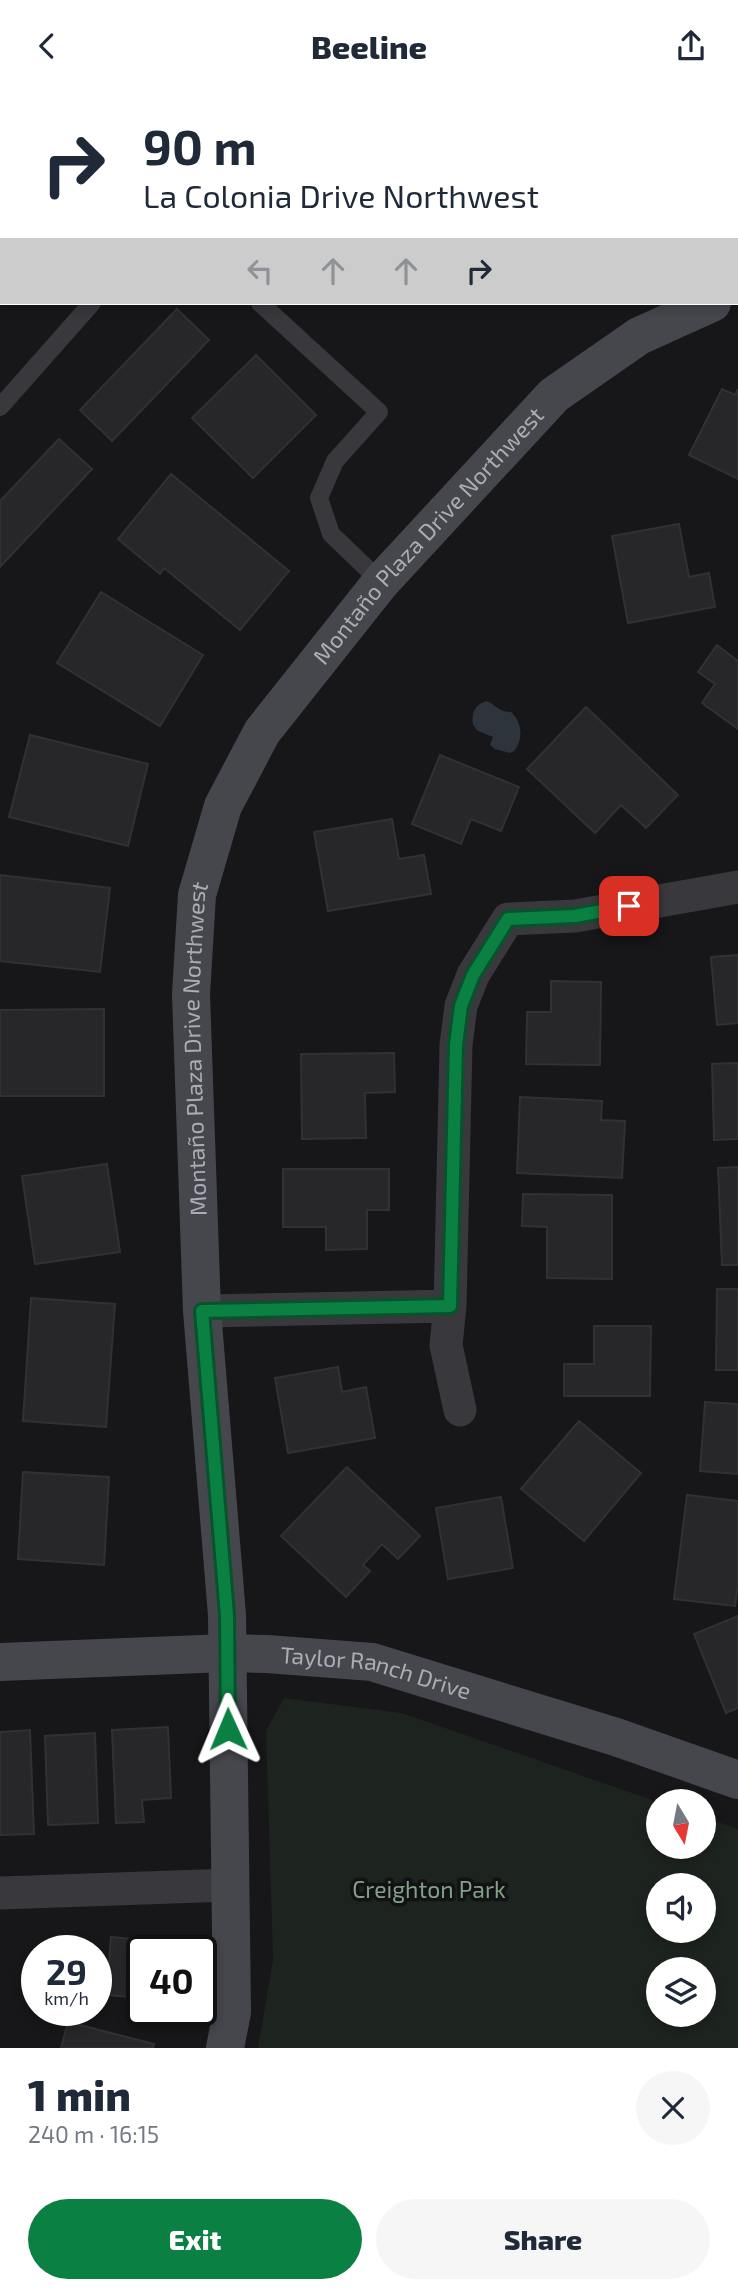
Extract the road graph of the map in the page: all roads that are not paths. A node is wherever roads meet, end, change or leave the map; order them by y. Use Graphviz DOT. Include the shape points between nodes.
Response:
graph roads {
  1 [pos="90,305"];
  2 [pos="262,305"];
  3 [pos="708,305"];
  4 [pos="0,407"];
  5 [pos="381,582"];
  6 [pos="738,887"];
  7 [pos="450,1306"];
  8 [pos="202,1311"];
  9 [pos="460,1410"];
  10 [pos="227,1653"];
  11 [pos="0,1662"];
  12 [pos="738,1780"];
  13 [pos="231,1885"];
  14 [pos="0,1901"];
  15 [pos="225,2048"];
  1 -- 4 [label="lane"];
  2 -- 5 [label="lane" via="379,412 335,461 319,498 331,534"];
  3 -- 5 [label="street, Montaño Plaza Drive Northwest" via="639,336 554,395"];
  5 -- 8 [label="street, Montaño Plaza Drive Northwest" via="262,732 223,806 197,895 191,994"];
  6 -- 7 [label="street" via="575,916 508,919 473,975 461,1006 456,1045"];
  7 -- 8 [label="street"];
  7 -- 9 [label="street" via="446,1345"];
  8 -- 10 [label="street, Montaño Plaza Drive Northwest"];
  10 -- 11 [label="street, Taylor Ranch Drive"];
  10 -- 12 [label="street, Taylor Ranch Drive" via="372,1663 616,1737"];
  10 -- 13 [label="street, Montaño Plaza Drive Northwest"];
  13 -- 14 [label="street"];
  13 -- 15 [label="street, Montaño Plaza Drive Northwest" via="232,2013"];
}
